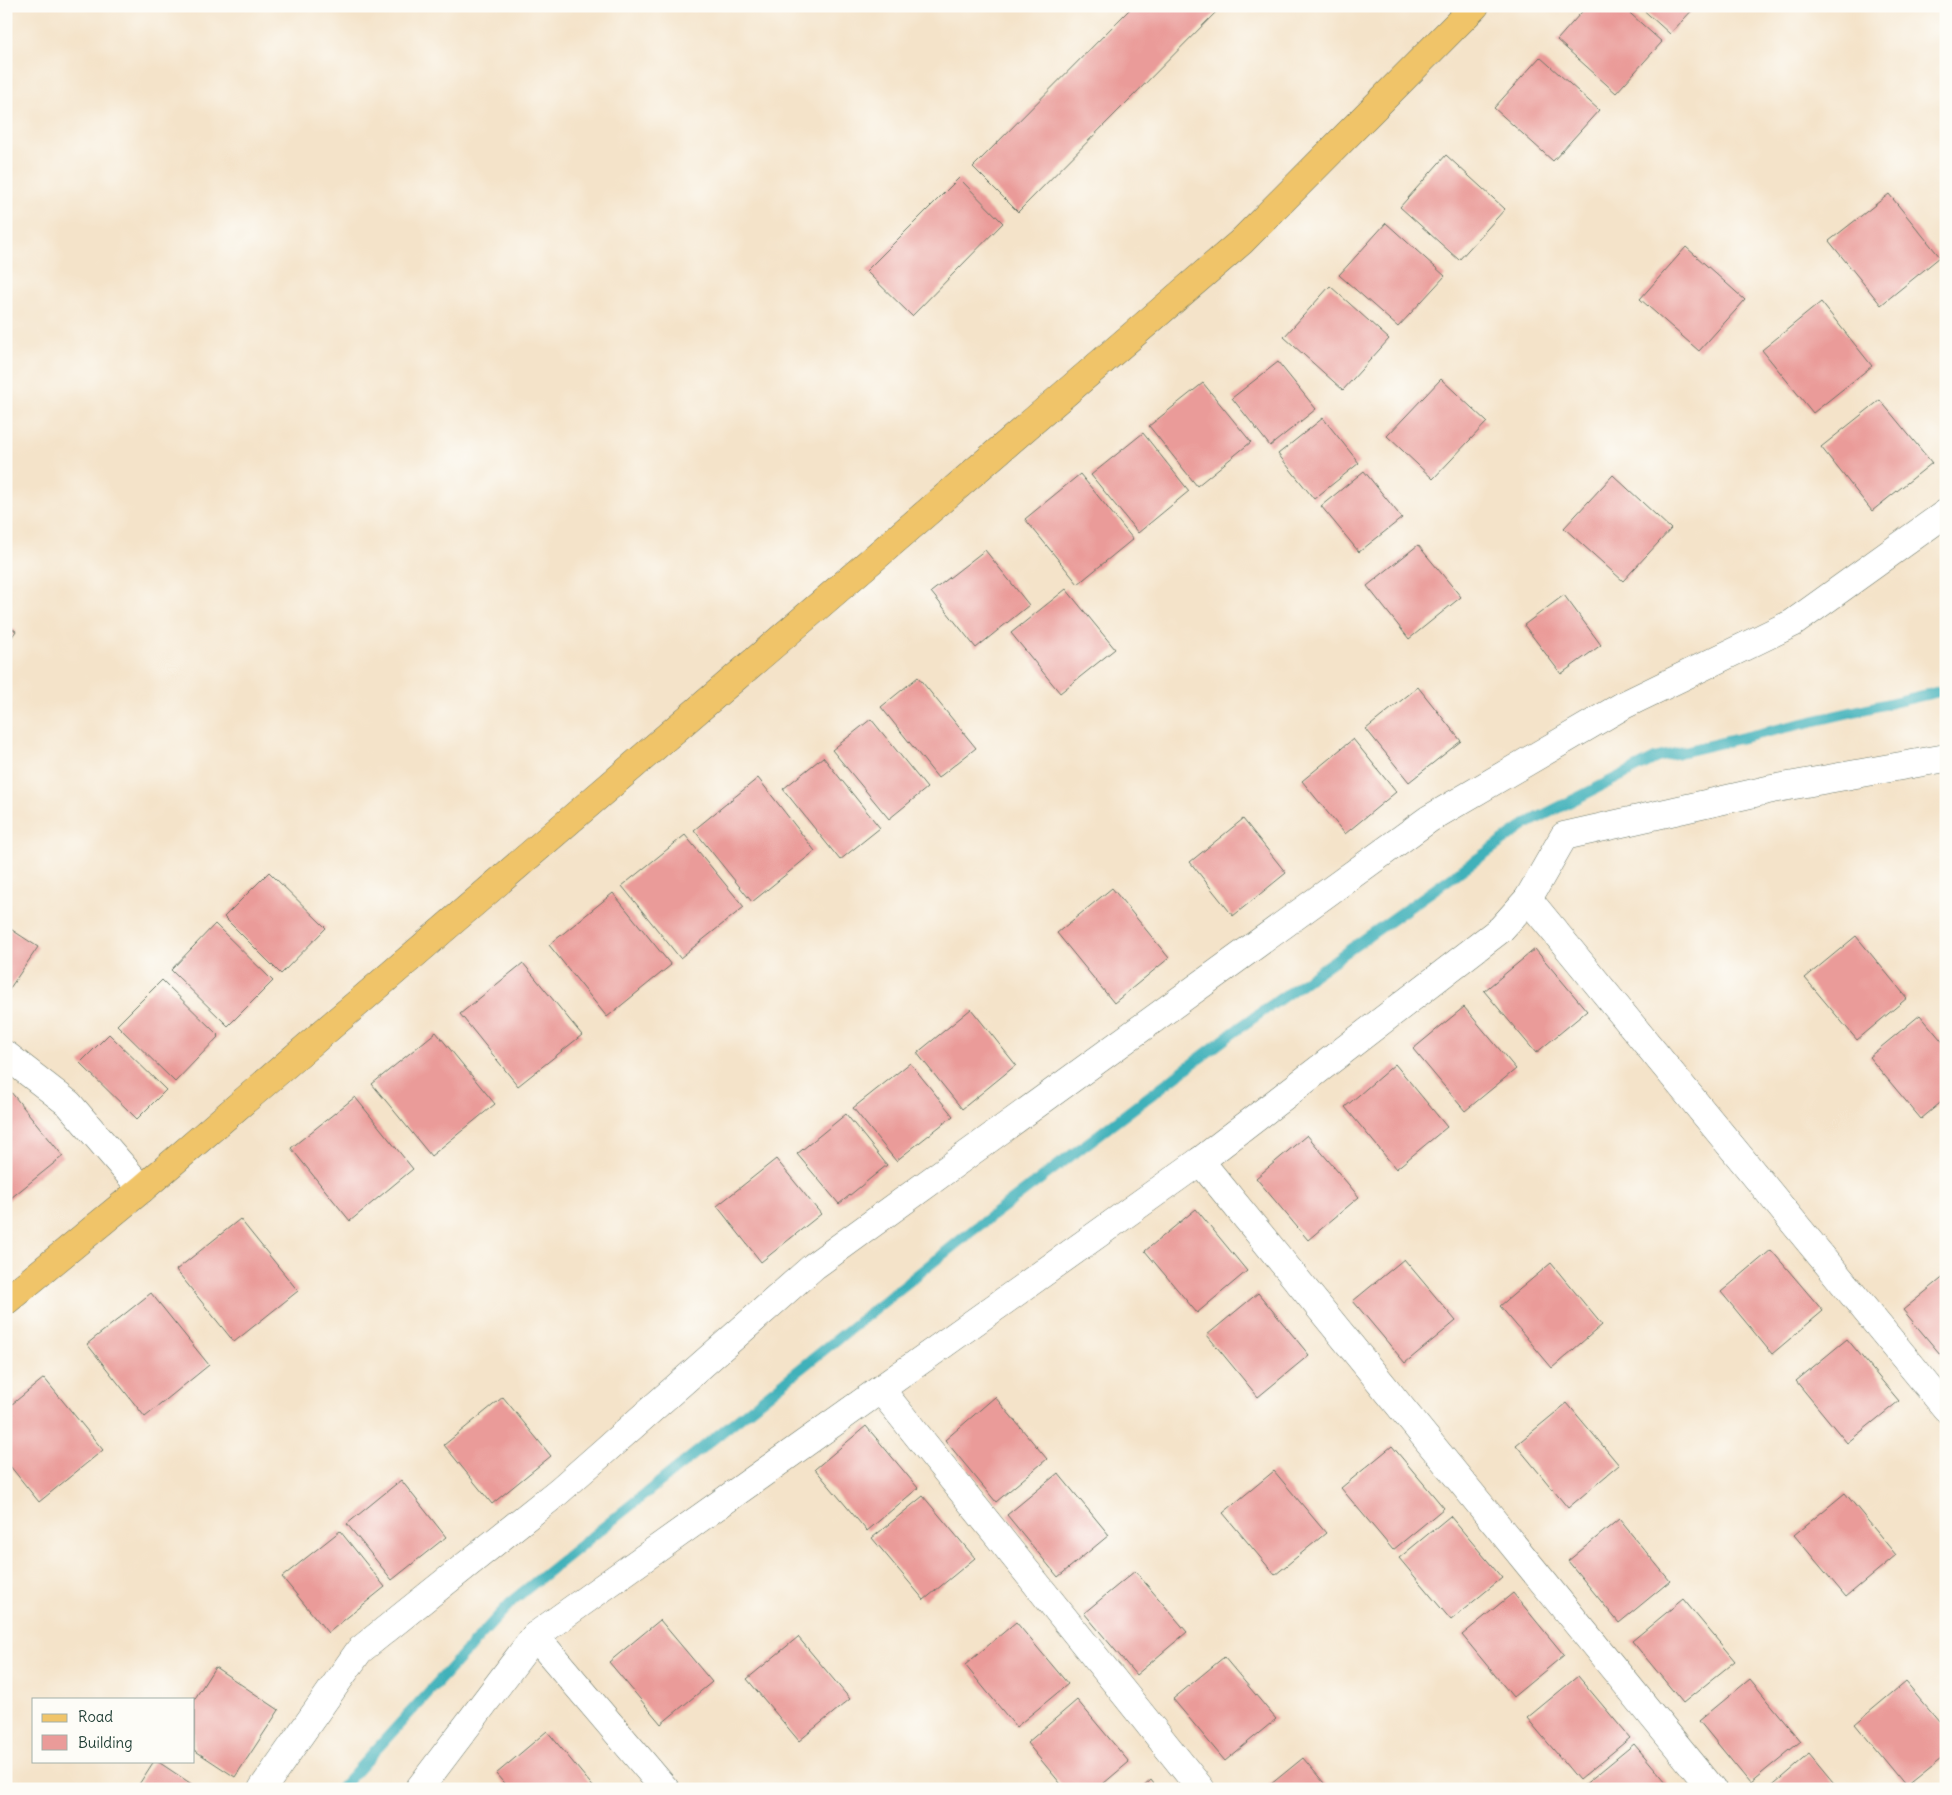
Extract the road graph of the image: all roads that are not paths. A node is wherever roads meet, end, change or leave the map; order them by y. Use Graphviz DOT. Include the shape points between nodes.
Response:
graph roads {
  1 [pos="1475,6"];
  2 [pos="1946,513"];
  3 [pos="1946,758"];
  4 [pos="1528,899"];
  5 [pos="6,1056"];
  6 [pos="1200,1161"];
  7 [pos="142,1189"];
  8 [pos="6,1301"];
  9 [pos="881,1390"];
  10 [pos="1946,1408"];
  11 [pos="535,1636"];
  12 [pos="262,1789"];
  13 [pos="420,1789"];
  14 [pos="666,1789"];
  15 [pos="1201,1789"];
  16 [pos="1712,1789"];
  1 -- 7 [label="main road" via="1241,242"];
  2 -- 12 [label="street" via="1793,623 1624,705 1429,819 814,1266 559,1491 359,1650"];
  3 -- 4 [label="street" via="1772,789 1564,836"];
  4 -- 6 [label="street" via="1501,929"];
  4 -- 10 [label="street"];
  5 -- 7 [label="street" via="69,1104"];
  6 -- 9 [label="street"];
  6 -- 16 [label="street"];
  7 -- 8 [label="main road"];
  9 -- 11 [label="street"];
  9 -- 15 [label="street"];
  11 -- 13 [label="street"];
  11 -- 14 [label="street"];
}
